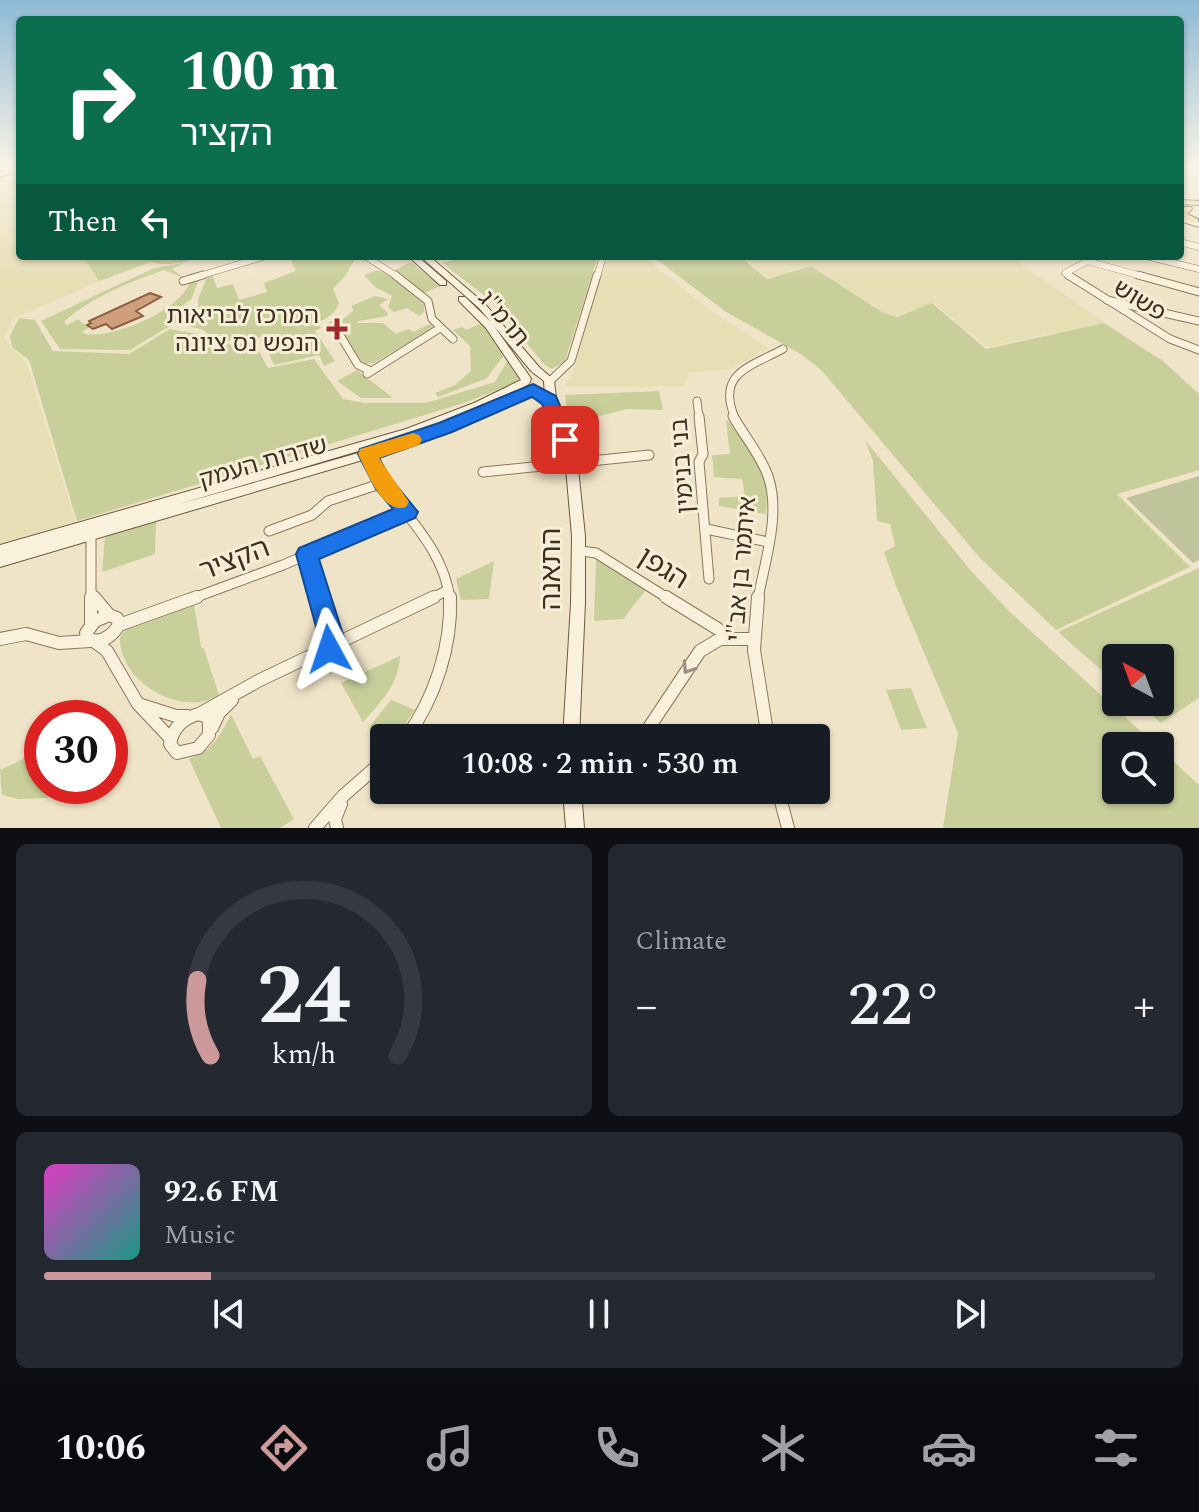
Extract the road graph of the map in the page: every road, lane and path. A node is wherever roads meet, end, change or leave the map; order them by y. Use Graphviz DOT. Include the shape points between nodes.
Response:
graph roads {
  1 [pos="253,260"];
  2 [pos="372,260"];
  3 [pos="417,260"];
  4 [pos="429,260"];
  5 [pos="602,260"];
  6 [pos="1162,260"];
  7 [pos="1087,261"];
  8 [pos="1199,269"];
  9 [pos="183,281"];
  10 [pos="1199,292"];
  11 [pos="1107,300"];
  12 [pos="1199,321"];
  13 [pos="334,325"];
  14 [pos="440,328"];
  15 [pos="453,339"];
  16 [pos="783,349"];
  17 [pos="1199,350"];
  18 [pos="538,382"];
  19 [pos="697,401"];
  20 [pos="366,450"];
  21 [pos="649,455"];
  22 [pos="571,463"];
  23 [pos="483,472"];
  24 [pos="383,483"];
  25 [pos="408,512"];
  26 [pos="706,529"];
  27 [pos="92,530"];
  28 [pos="269,531"];
  29 [pos="768,542"];
  30 [pos="0,551"];
  31 [pos="581,551"];
  32 [pos="307,554"];
  33 [pos="0,561"];
  34 [pos="709,579"];
  35 [pos="448,590"];
  36 [pos="93,595"];
  37 [pos="109,615"];
  38 [pos="117,628"];
  39 [pos="718,629"];
  40 [pos="91,635"];
  41 [pos="0,639"];
  42 [pos="754,639"];
  43 [pos="334,647"];
  44 [pos="111,658"];
  45 [pos="249,686"];
  46 [pos="138,704"];
  47 [pos="196,715"];
  48 [pos="416,724"];
  49 [pos="572,724"];
  50 [pos="651,724"];
  51 [pos="766,724"];
  52 [pos="211,732"];
  53 [pos="171,739"];
  54 [pos="370,773"];
  55 [pos="351,790"];
  56 [pos="573,804"];
  57 [pos="782,804"];
  58 [pos="315,828"];
  59 [pos="337,828"];
  60 [pos="575,828"];
  61 [pos="788,828"];
  1 -- 9 [label="street"];
  2 -- 14 [label="street" via="428,301"];
  3 -- 18 [label="street, תרמ\"ג" via="483,319"];
  4 -- 18 [label="street, תרמ\"ג" via="482,306"];
  5 -- 18 [label="street" via="571,361"];
  6 -- 8 [label="street"];
  7 -- 10 [label="street"];
  7 -- 11 [label="street, פשוש" via="1065,273"];
  11 -- 12 [label="street"];
  11 -- 17 [label="street, פשוש" via="1176,343"];
  13 -- 14 [label="street" via="358,365 369,372"];
  14 -- 15 [label="street"];
  16 -- 29 [label="street, איתמר בן אב\"י" via="734,376 727,399 769,478"];
  18 -- 20 [label="street, שדרות העמק" via="446,427"];
  18 -- 22 [label="street, התאנה" via="552,404"];
  19 -- 26 [label="street, בני בנימין"];
  20 -- 24 [label="street"];
  20 -- 27 [label="street, שדרות העמק"];
  21 -- 22 [label="street"];
  22 -- 23 [label="street"];
  22 -- 31 [label="street, התאנה"];
  24 -- 25 [label="street"];
  24 -- 28 [label="street, הקציר"];
  25 -- 32 [label="street, הקציר"];
  25 -- 35 [label="street"];
  26 -- 29 [label="street, בני בנימין"];
  26 -- 34 [label="street, בני בנימין"];
  27 -- 30 [label="street, שדרות העמק"];
  27 -- 33 [label="street, שדרות העמק"];
  27 -- 36 [label="street"];
  29 -- 42 [label="street, איתמר בן אב\"י"];
  31 -- 39 [label="street, הגפן" via="596,553"];
  31 -- 49 [label="street, התאנה"];
  32 -- 38 [label="street, הקציר"];
  32 -- 43 [label="street"];
  35 -- 43 [label="street"];
  35 -- 48 [label="street" via="449,619 436,682"];
  36 -- 37 [label="street"];
  36 -- 40 [label="street"];
  37 -- 38 [label="street" via="117,618"];
  37 -- 40 [label="street"];
  38 -- 40 [label="street, הקציר"];
  38 -- 44 [label="street"];
  40 -- 41 [label="street" via="64,643 26,634"];
  40 -- 44 [label="street"];
  42 -- 50 [label="street, one-way" via="720,639 700,651"];
  42 -- 51 [label="street, איתמר בן אב\"י"];
  43 -- 45 [label="street"];
  44 -- 46 [label="street"];
  45 -- 47 [label="street"];
  45 -- 52 [label="street" via="219,713"];
  46 -- 47 [label="street" via="176,716"];
  46 -- 53 [label="street"];
  47 -- 52 [label="street" via="209,718"];
  47 -- 53 [label="street" via="179,724"];
  52 -- 53 [label="street" via="198,748 184,754 173,749"];
  54 -- 55 [label="street"];
  55 -- 58 [label="street"];
  55 -- 59 [label="street" via="337,814"];
  56 -- 60 [label="street"];
  57 -- 61 [label="street"];
}
